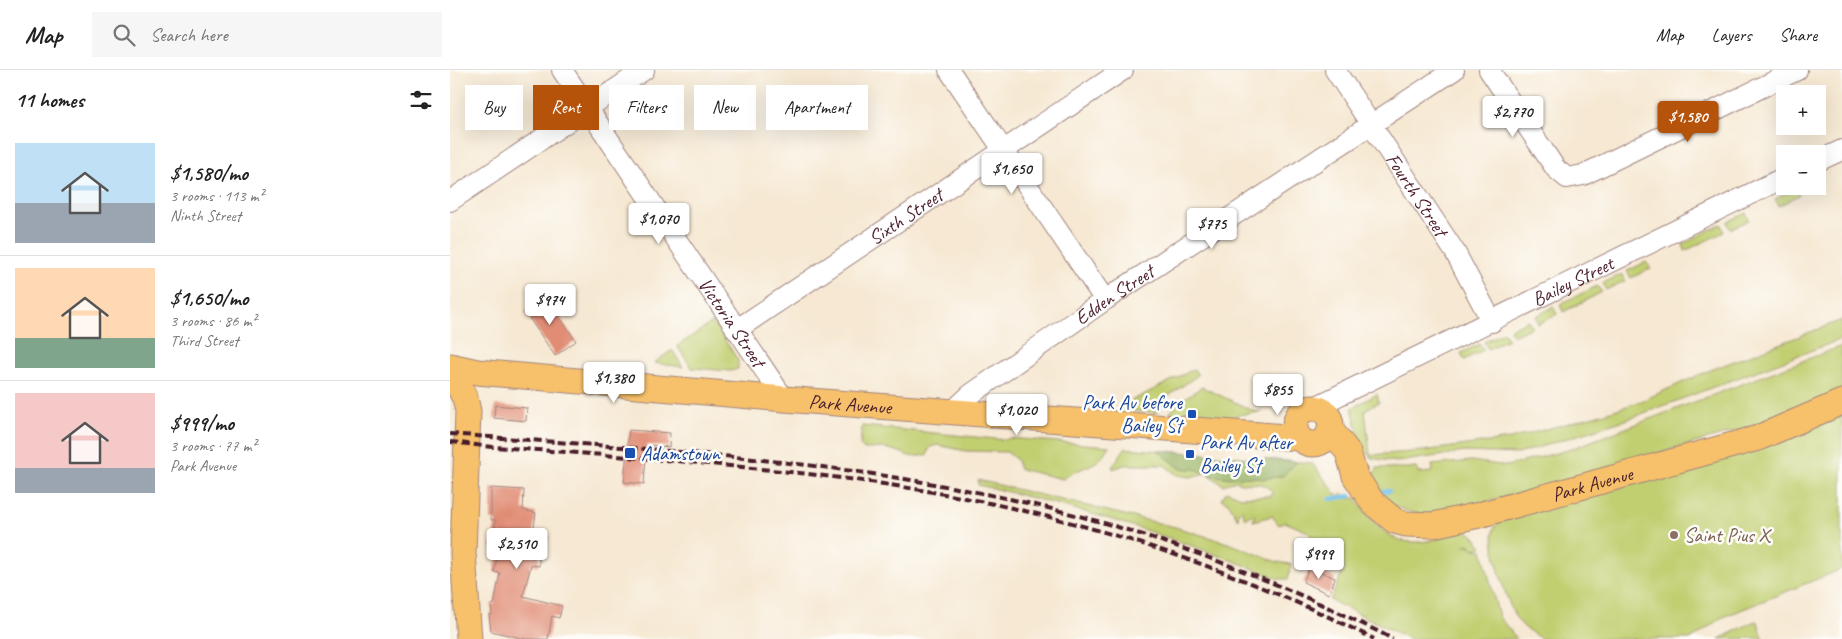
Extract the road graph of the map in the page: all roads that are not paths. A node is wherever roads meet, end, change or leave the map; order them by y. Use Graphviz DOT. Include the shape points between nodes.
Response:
graph roads {
  1 [pos="562,70"];
  2 [pos="644,70"];
  3 [pos="949,70"];
  4 [pos="1123,70"];
  5 [pos="1335,70"];
  6 [pos="1454,70"];
  7 [pos="1489,70"];
  8 [pos="1797,70"];
  9 [pos="572,85"];
  10 [pos="599,99"];
  11 [pos="599,125"];
  12 [pos="1371,125"];
  13 [pos="553,130"];
  14 [pos="1842,150"];
  15 [pos="1003,151"];
  16 [pos="1826,157"];
  17 [pos="1776,181"];
  18 [pos="450,201"];
  19 [pos="1105,300"];
  20 [pos="1492,322"];
  21 [pos="736,330"];
  22 [pos="450,368"];
  23 [pos="784,399"];
  24 [pos="1842,402"];
  25 [pos="953,411"];
  26 [pos="1313,427"];
  27 [pos="469,639"];
  1 -- 9 [label="street, Victoria Street"];
  2 -- 10 [label="street"];
  3 -- 15 [label="street"];
  4 -- 15 [label="street, Sixth Street"];
  5 -- 12 [label="street, Fourth Street"];
  6 -- 12 [label="street, Edden Street"];
  7 -- 8 [label="street" via="1556,169 1567,178 1583,175"];
  11 -- 21 [label="street, Victoria Street"];
  12 -- 19 [label="street, Edden Street"];
  12 -- 20 [label="street, Fourth Street" via="1456,252"];
  13 -- 18 [label="street"];
  14 -- 16 [label="street"];
  15 -- 19 [label="street"];
  15 -- 21 [label="street, Sixth Street"];
  17 -- 20 [label="street, Bailey Street"];
  19 -- 25 [label="street, Edden Street"];
  20 -- 26 [label="street, Bailey Street" via="1361,386"];
  21 -- 23 [label="street, Victoria Street"];
  22 -- 23 [label="main road, Park Avenue"];
  22 -- 27 [label="main road" via="465,398 469,436 463,503"];
  23 -- 25 [label="main road, Park Avenue"];
  24 -- 26 [label="main road, Park Avenue" via="1758,438 1433,525 1406,524 1391,518 1373,503 1355,476 1348,452"];
  25 -- 26 [label="main road, Park Avenue" via="1253,436 1276,430"];
}
